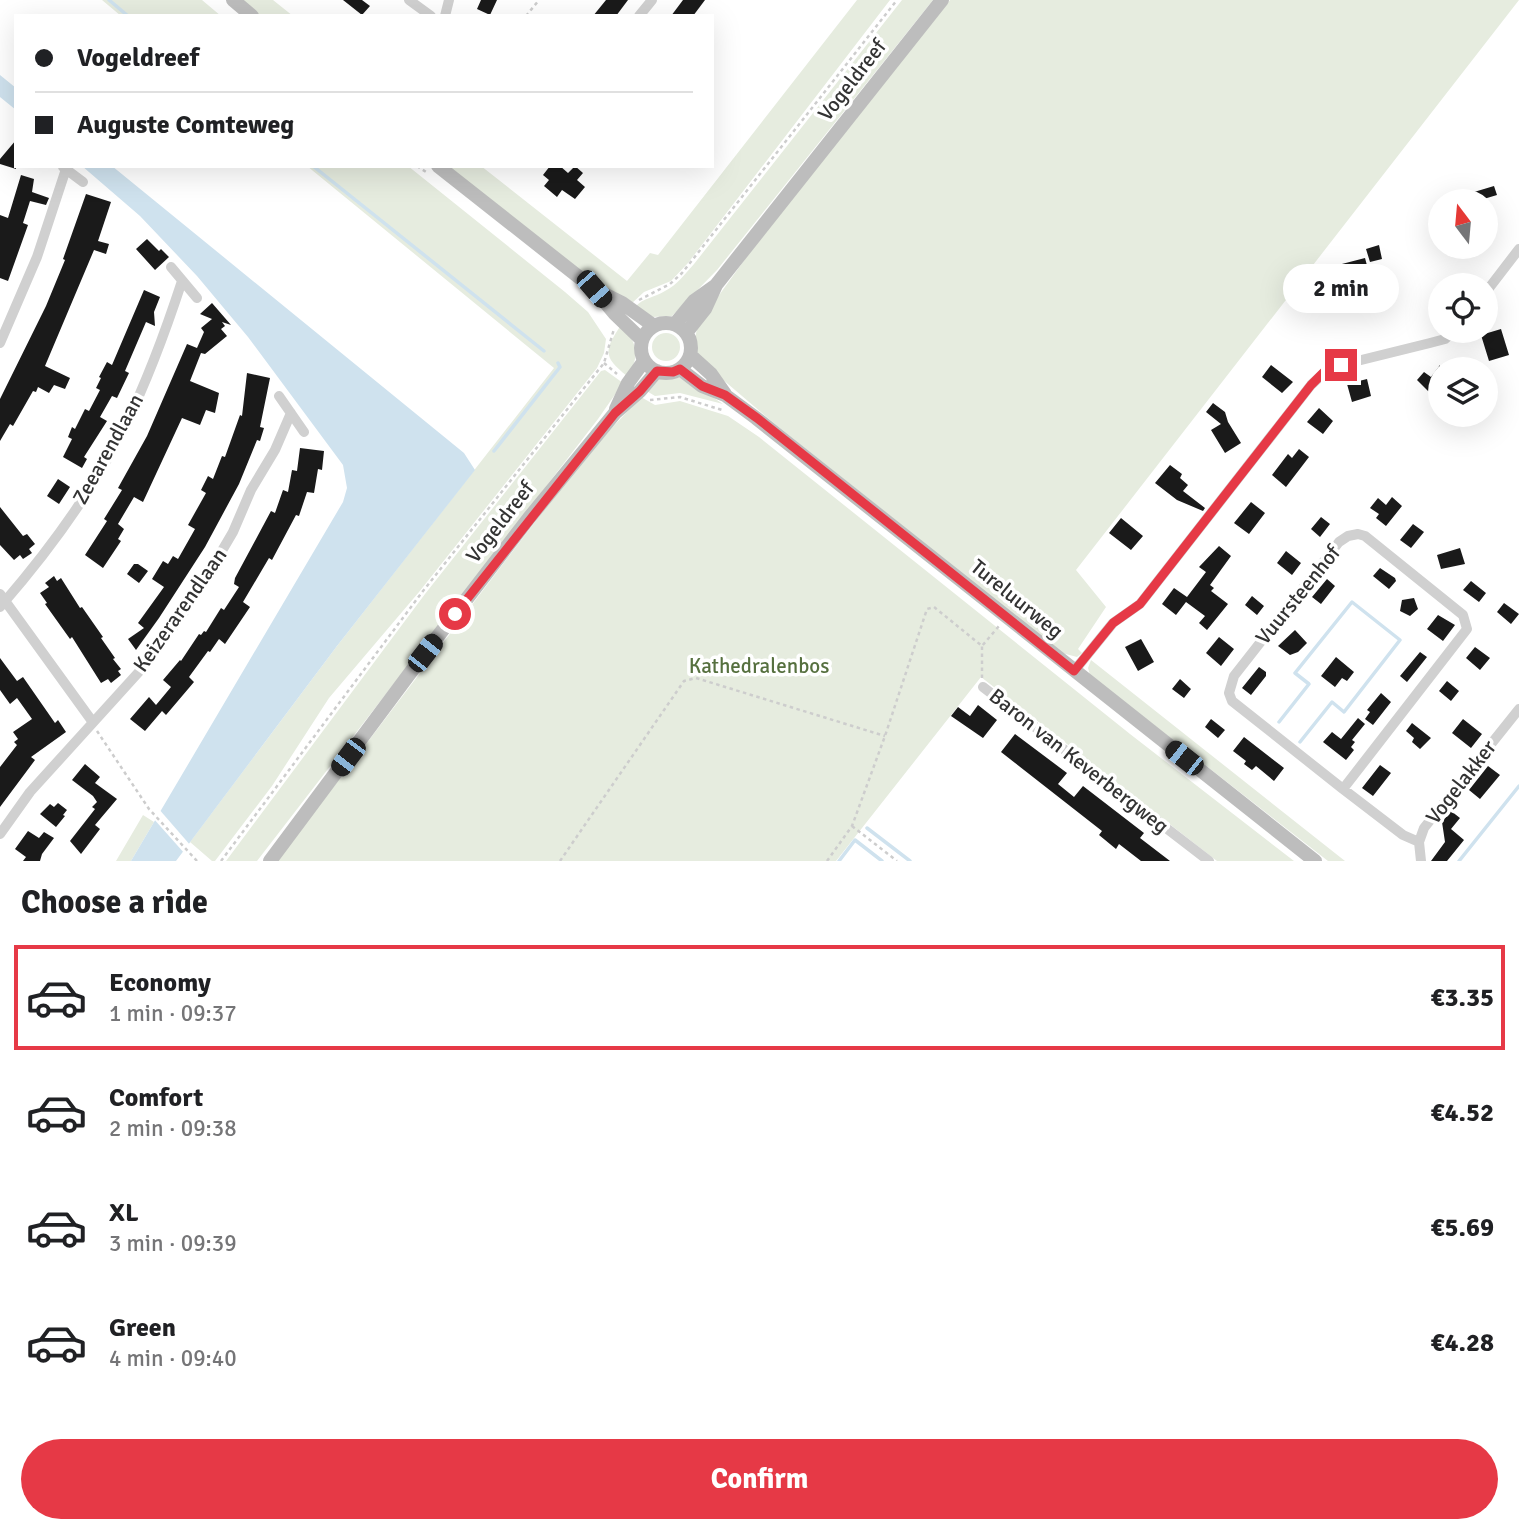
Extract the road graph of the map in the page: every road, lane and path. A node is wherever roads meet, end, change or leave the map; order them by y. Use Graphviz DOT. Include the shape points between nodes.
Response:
graph roads {
  1 [pos="233,0"];
  2 [pos="409,0"];
  3 [pos="539,0"];
  4 [pos="652,0"];
  5 [pos="897,0"];
  6 [pos="942,0"];
  7 [pos="250,14"];
  8 [pos="428,14"];
  9 [pos="528,14"];
  10 [pos="641,14"];
  11 [pos="65,168"];
  12 [pos="441,168"];
  13 [pos="83,183"];
  14 [pos="1519,249"];
  15 [pos="171,268"];
  16 [pos="1498,276"];
  17 [pos="183,281"];
  18 [pos="197,298"];
  19 [pos="625,314"];
  20 [pos="654,326"];
  21 [pos="681,329"];
  22 [pos="642,340"];
  23 [pos="0,343"];
  24 [pos="1430,343"];
  25 [pos="690,355"];
  26 [pos="644,361"];
  27 [pos="604,363"];
  28 [pos="680,369"];
  29 [pos="657,371"];
  30 [pos="634,387"];
  31 [pos="725,395"];
  32 [pos="279,396"];
  33 [pos="727,412"];
  34 [pos="291,413"];
  35 [pos="304,432"];
  36 [pos="2,600"];
  37 [pos="999,626"];
  38 [pos="982,646"];
  39 [pos="1074,671"];
  40 [pos="983,687"];
  41 [pos="1519,709"];
  42 [pos="92,721"];
  43 [pos="885,736"];
  44 [pos="1343,789"];
  45 [pos="852,826"];
  46 [pos="0,834"];
  47 [pos="1419,842"];
  48 [pos="197,861"];
  49 [pos="220,861"];
  50 [pos="270,861"];
  51 [pos="560,861"];
  52 [pos="827,861"];
  53 [pos="897,861"];
  54 [pos="1209,861"];
  55 [pos="1315,861"];
  56 [pos="1421,861"];
  1 -- 7 [label="main road"];
  2 -- 8 [label="street"];
  3 -- 9 [label="path"];
  4 -- 10 [label="street"];
  5 -- 19 [label="path" via="682,274 642,297"];
  6 -- 21 [label="main road, Vogeldreef" via="716,285 705,309"];
  11 -- 13 [label="street"];
  11 -- 23 [label="street" via="37,257"];
  12 -- 19 [label="main road"];
  14 -- 16 [label="street"];
  15 -- 17 [label="street"];
  17 -- 18 [label="street"];
  17 -- 36 [label="street, Zeearendlaan" via="153,363 113,449 57,537"];
  19 -- 20 [label="main road"];
  19 -- 22 [label="main road"];
  19 -- 27 [label="path" via="610,340"];
  20 -- 21 [label="main road" via="668,323"];
  20 -- 22 [label="main road"];
  21 -- 25 [label="main road"];
  22 -- 26 [label="main road"];
  24 -- 39 [label="street" via="1325,371 1140,604 1113,623"];
  25 -- 28 [label="main road"];
  25 -- 31 [label="main road, Tureluurweg"];
  26 -- 29 [label="main road"];
  26 -- 30 [label="main road, Vogeldreef"];
  27 -- 30 [label="path"];
  27 -- 49 [label="path" via="423,591"];
  28 -- 29 [label="main road"];
  28 -- 31 [label="main road, Tureluurweg" via="702,386"];
  29 -- 30 [label="main road, Vogeldreef"];
  30 -- 33 [label="path" via="650,400 680,397"];
  30 -- 50 [label="main road, Vogeldreef" via="425,653"];
  31 -- 39 [label="main road, Tureluurweg"];
  32 -- 34 [label="street"];
  34 -- 35 [label="street"];
  34 -- 42 [label="street, Keizerarendlaan" via="203,583 146,663"];
  36 -- 42 [label="street"];
  37 -- 38 [label="path"];
  38 -- 40 [label="path"];
  38 -- 43 [label="path" via="934,607 927,609"];
  39 -- 55 [label="main road, Tureluurweg"];
  40 -- 54 [label="street, Baron van Keverbergweg"];
  41 -- 47 [label="street, Vogelakker" via="1424,828"];
  42 -- 46 [label="street, Keizerarendlaan"];
  42 -- 48 [label="path" via="149,809"];
  43 -- 45 [label="path"];
  43 -- 51 [label="path" via="696,678 684,681"];
  44 -- 44 [label="street, Vuursteenhof" via="1232,701 1229,693 1234,676 1339,542 1358,534 1463,615 1467,629"];
  44 -- 47 [label="street, Vuursteenhof"];
  45 -- 52 [label="path"];
  45 -- 53 [label="path"];
  47 -- 56 [label="street, Vogelakker"];
}
